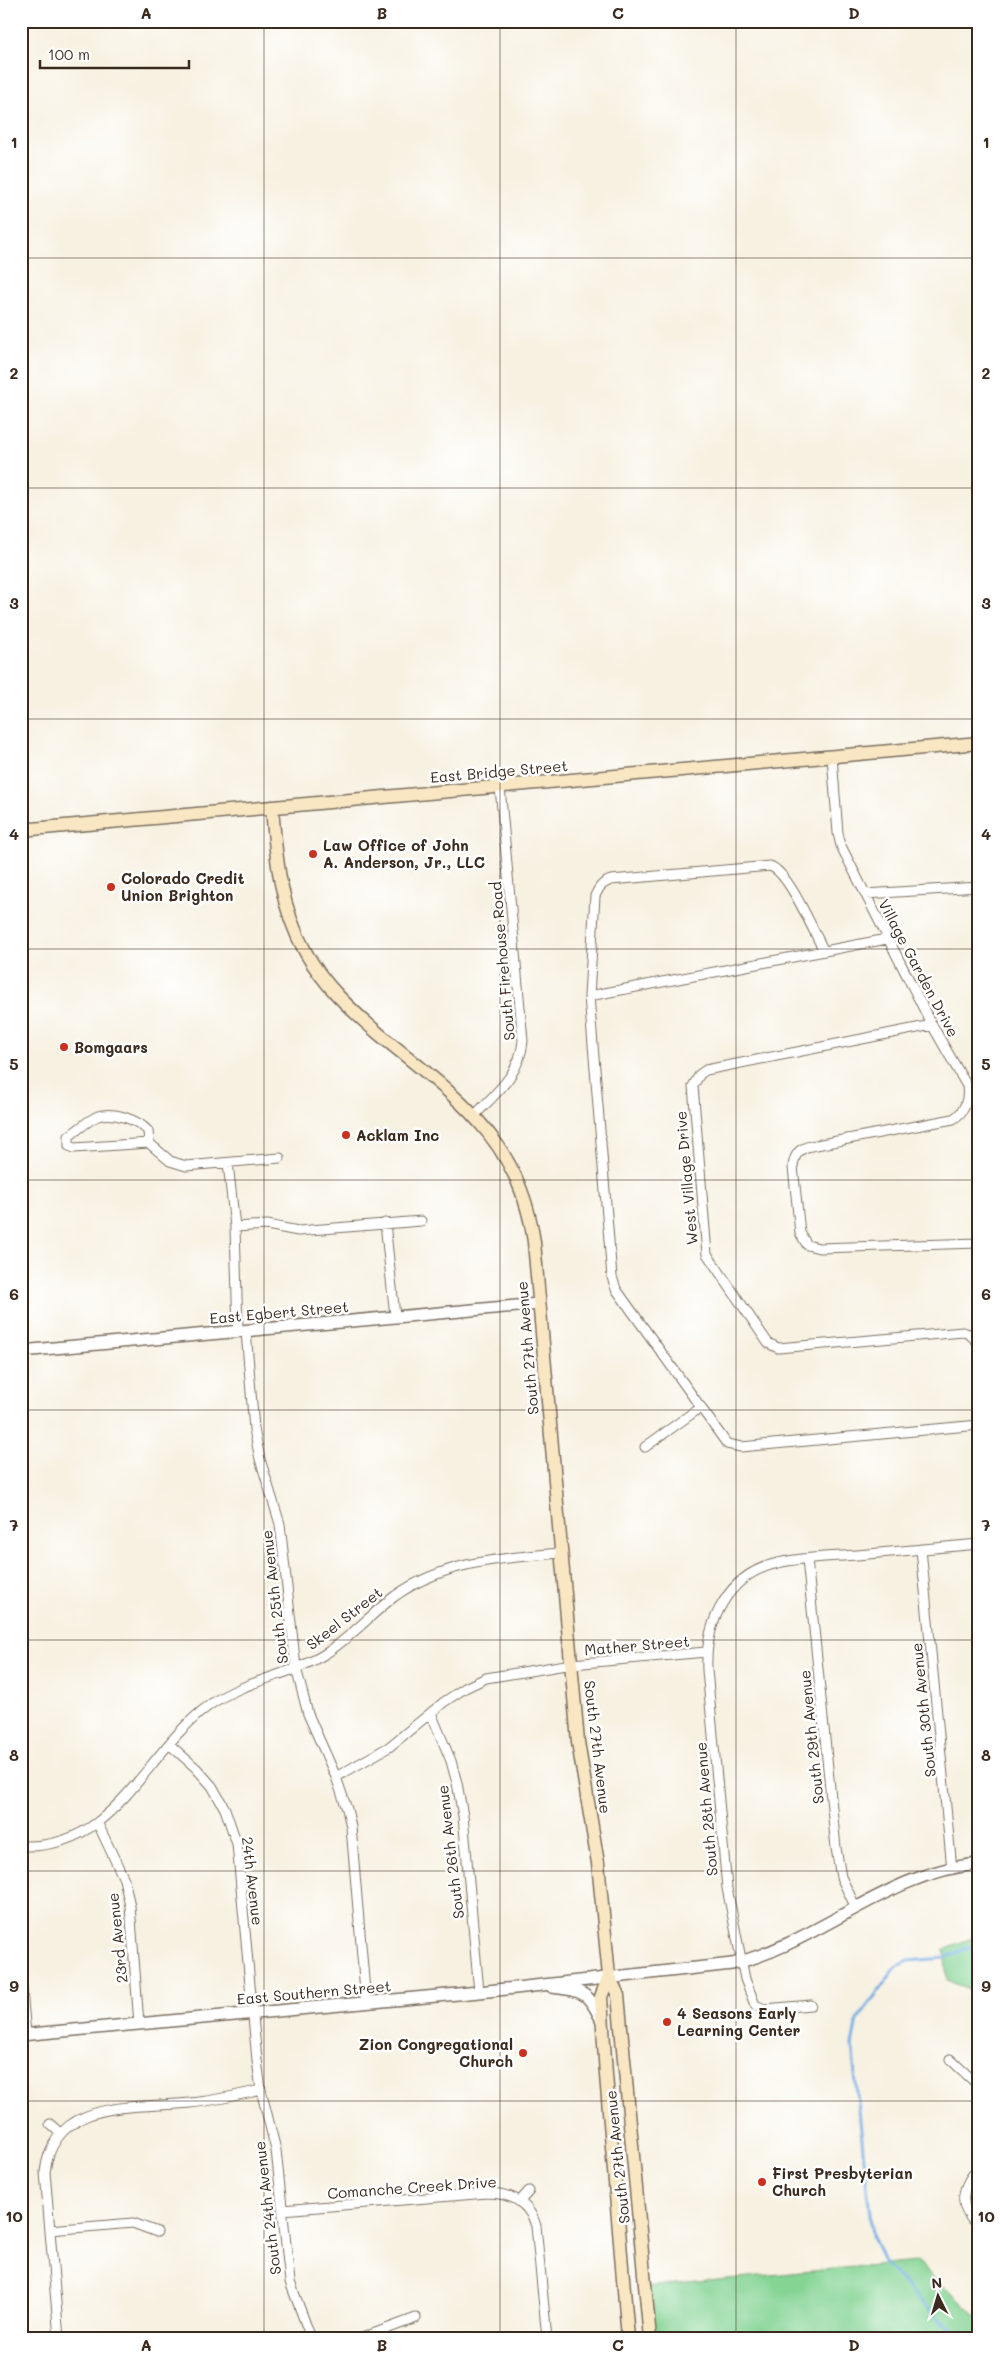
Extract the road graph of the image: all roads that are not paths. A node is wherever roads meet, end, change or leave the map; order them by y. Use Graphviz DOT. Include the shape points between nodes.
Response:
graph roads {
  1 [pos="979,743"];
  2 [pos="832,757"];
  3 [pos="500,787"];
  4 [pos="272,807"];
  5 [pos="21,830"];
  6 [pos="979,887"];
  7 [pos="865,894"];
  8 [pos="887,939"];
  9 [pos="824,952"];
  10 [pos="589,996"];
  11 [pos="932,1026"];
  12 [pos="475,1116"];
  13 [pos="148,1143"];
  14 [pos="280,1158"];
  15 [pos="228,1163"];
  16 [pos="421,1221"];
  17 [pos="385,1223"];
  18 [pos="235,1227"];
  19 [pos="979,1243"];
  20 [pos="539,1304"];
  21 [pos="395,1316"];
  22 [pos="242,1331"];
  23 [pos="979,1343"];
  24 [pos="21,1350"];
  25 [pos="701,1407"];
  26 [pos="979,1425"];
  27 [pos="645,1447"];
  28 [pos="979,1544"];
  29 [pos="921,1549"];
  30 [pos="561,1553"];
  31 [pos="807,1559"];
  32 [pos="706,1652"];
  33 [pos="572,1664"];
  34 [pos="296,1668"];
  35 [pos="431,1713"];
  36 [pos="169,1744"];
  37 [pos="336,1777"];
  38 [pos="98,1824"];
  39 [pos="21,1846"];
  40 [pos="979,1864"];
  41 [pos="952,1868"];
  42 [pos="856,1908"];
  43 [pos="743,1961"];
  44 [pos="609,1976"];
  45 [pos="21,1980"];
  46 [pos="535,1985"];
  47 [pos="479,1992"];
  48 [pos="366,2003"];
  49 [pos="811,2005"];
  50 [pos="253,2013"];
  51 [pos="139,2024"];
  52 [pos="603,2024"];
  53 [pos="24,2035"];
  54 [pos="950,2059"];
  55 [pos="979,2086"];
  56 [pos="261,2090"];
  57 [pos="50,2124"];
  58 [pos="60,2134"];
  59 [pos="979,2167"];
  60 [pos="529,2191"];
  61 [pos="520,2201"];
  62 [pos="282,2210"];
  63 [pos="979,2227"];
  64 [pos="50,2230"];
  65 [pos="157,2232"];
  66 [pos="416,2318"];
  67 [pos="59,2338"];
  68 [pos="311,2338"];
  69 [pos="362,2338"];
  70 [pos="546,2338"];
  71 [pos="628,2338"];
  72 [pos="650,2338"];
  1 -- 2 [label="main road, East Bridge Street"];
  2 -- 3 [label="main road, East Bridge Street"];
  2 -- 7 [label="street, Village Garden Drive" via="841,846"];
  3 -- 4 [label="main road, East Bridge Street"];
  3 -- 12 [label="street, South Firehouse Road" via="524,1041 515,1071"];
  4 -- 5 [label="main road, East Bridge Street"];
  4 -- 12 [label="main road, South 27th Avenue" via="283,899 299,940 315,967 343,1002"];
  6 -- 7 [label="street"];
  7 -- 8 [label="street, Village Garden Drive"];
  8 -- 9 [label="street"];
  8 -- 11 [label="street, Village Garden Drive"];
  9 -- 10 [label="street"];
  9 -- 10 [label="street" via="788,883 776,868 611,880 600,886 595,896"];
  10 -- 25 [label="street" via="612,1277 616,1289"];
  11 -- 19 [label="street, Village Garden Drive" via="967,1086 964,1108 953,1119 800,1150 793,1167 800,1233 807,1245 819,1248"];
  11 -- 23 [label="street, West Village Drive" via="706,1070 700,1074 693,1086 706,1251 768,1343 778,1348 963,1332"];
  12 -- 20 [label="main road, South 27th Avenue" via="494,1138 522,1190 532,1230"];
  13 -- 13 [label="street" via="148,1131 140,1123 113,1115 98,1116 69,1136 68,1141 74,1148"];
  13 -- 15 [label="street" via="177,1165"];
  14 -- 15 [label="street"];
  15 -- 18 [label="street, South 25th Avenue"];
  16 -- 17 [label="street"];
  17 -- 18 [label="street" via="298,1231 267,1225"];
  17 -- 21 [label="street"];
  18 -- 22 [label="street, South 25th Avenue"];
  20 -- 21 [label="street, East Egbert Street"];
  20 -- 30 [label="main road, South 27th Avenue"];
  21 -- 22 [label="street, East Egbert Street"];
  22 -- 24 [label="street, East Egbert Street"];
  22 -- 34 [label="street, South 25th Avenue" via="254,1429 280,1524"];
  25 -- 26 [label="street" via="724,1442 734,1447"];
  25 -- 27 [label="street"];
  28 -- 29 [label="street, Mather Street"];
  29 -- 31 [label="street, Mather Street"];
  29 -- 41 [label="street, South 30th Avenue"];
  30 -- 33 [label="main road, South 27th Avenue"];
  30 -- 34 [label="street, Skeel Street" via="478,1562 438,1572 394,1597 325,1654"];
  31 -- 32 [label="street, Mather Street" via="766,1566 736,1586 714,1615"];
  31 -- 42 [label="street, South 29th Avenue" via="836,1848 841,1877"];
  32 -- 33 [label="street, Mather Street"];
  32 -- 43 [label="street, South 28th Avenue" via="727,1888"];
  33 -- 35 [label="street, Mather Street" via="486,1678 465,1688"];
  33 -- 44 [label="main road, South 27th Avenue" via="578,1742 598,1863"];
  34 -- 36 [label="street, Skeel Street" via="221,1697 198,1714"];
  34 -- 37 [label="street, South 25th Avenue" via="308,1714"];
  35 -- 37 [label="street, Mather Street" via="389,1747"];
  35 -- 47 [label="street, South 26th Avenue" via="451,1761 461,1808"];
  36 -- 38 [label="street, Skeel Street"];
  36 -- 50 [label="street, 24th Avenue" via="212,1786 225,1809 237,1844"];
  37 -- 48 [label="street, South 25th Avenue" via="351,1827"];
  38 -- 39 [label="street, Skeel Street" via="59,1842"];
  38 -- 51 [label="street, 23rd Avenue" via="124,1879 130,1906"];
  40 -- 41 [label="street, East Southern Street"];
  41 -- 42 [label="street, East Southern Street" via="912,1880"];
  42 -- 43 [label="street, East Southern Street" via="770,1952"];
  43 -- 44 [label="street, East Southern Street"];
  43 -- 49 [label="street, South 28th Avenue" via="745,1979 755,2005 765,2009"];
  44 -- 46 [label="street, East Southern Street"];
  44 -- 52 [label="main road, South 27th Avenue" via="602,1997"];
  44 -- 72 [label="main road, South 27th Avenue" via="618,1995"];
  45 -- 53 [label="street"];
  46 -- 47 [label="street, East Southern Street"];
  46 -- 52 [label="street" via="583,1993 594,2003"];
  47 -- 48 [label="street, East Southern Street"];
  48 -- 50 [label="street, East Southern Street"];
  50 -- 51 [label="street, East Southern Street"];
  50 -- 56 [label="street, South 24th Avenue"];
  51 -- 53 [label="street, East Southern Street"];
  52 -- 71 [label="main road, South 27th Avenue"];
  54 -- 55 [label="street"];
  56 -- 58 [label="street" via="193,2103 99,2111 76,2119"];
  56 -- 62 [label="street, South 24th Avenue" via="276,2150"];
  57 -- 58 [label="street"];
  58 -- 64 [label="street" via="50,2152 45,2172"];
  59 -- 63 [label="street" via="969,2178 963,2198 966,2214"];
  60 -- 61 [label="street"];
  61 -- 62 [label="street, Comanche Creek Drive" via="503,2194 488,2193"];
  61 -- 70 [label="street" via="531,2213 536,2226"];
  62 -- 68 [label="street, South 24th Avenue" via="290,2282"];
  64 -- 65 [label="street" via="133,2223"];
  64 -- 67 [label="street"];
  66 -- 69 [label="street"];
}
